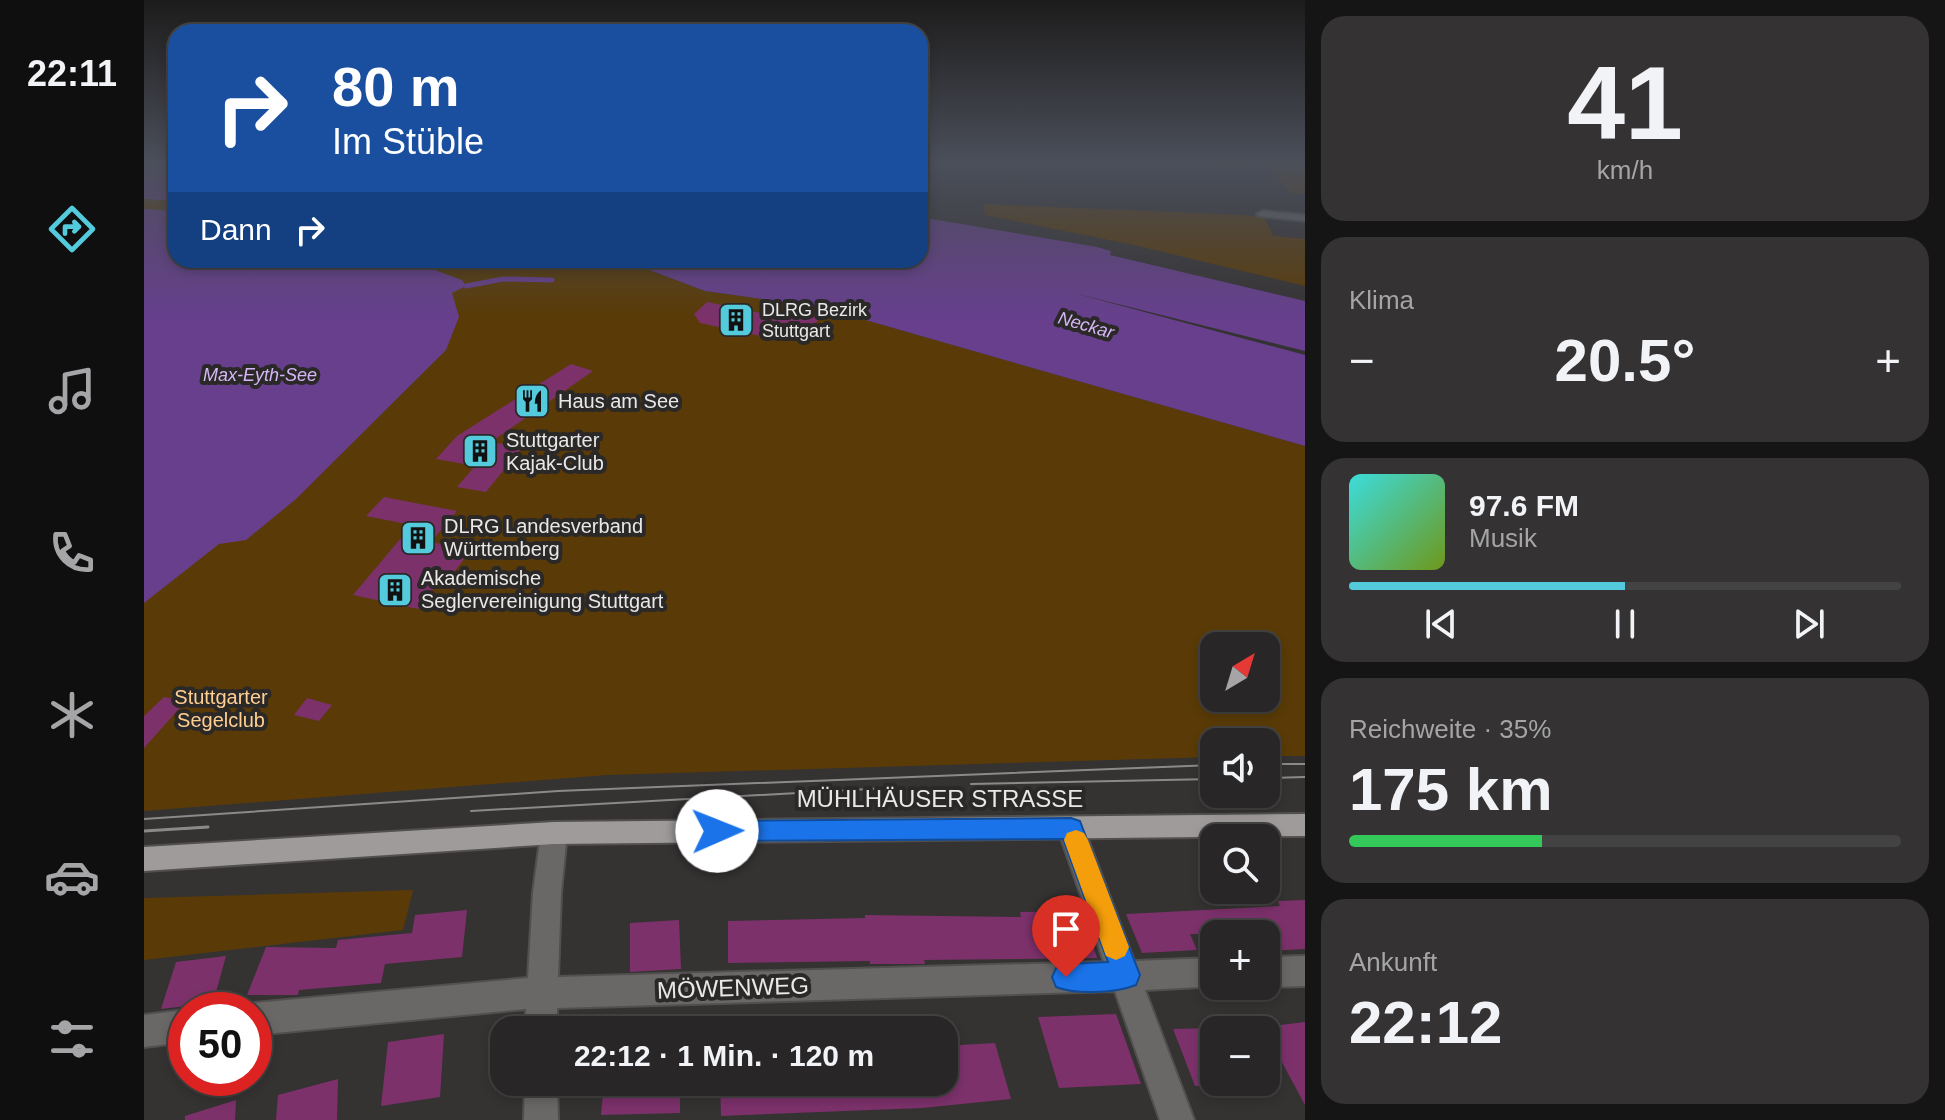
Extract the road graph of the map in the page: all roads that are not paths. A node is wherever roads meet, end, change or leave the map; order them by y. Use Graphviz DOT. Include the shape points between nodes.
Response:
graph roads {
  1 [pos="1263,214"];
  2 [pos="1305,218"];
  3 [pos="1305,825"];
  4 [pos="1071,829"];
  5 [pos="554,833"];
  6 [pos="144,859"];
  7 [pos="1305,971"];
  8 [pos="1280,972"];
  9 [pos="1200,973"];
  10 [pos="1127,975"];
  11 [pos="541,993"];
  12 [pos="541,1016"];
  13 [pos="272,1017"];
  14 [pos="168,1028"];
  15 [pos="144,1031"];
  16 [pos="541,1096"];
  17 [pos="541,1120"];
  18 [pos="1177,1120"];
  1 -- 2 [label="street"];
  3 -- 4 [label="main road, MÜHLHÄUSER STRASSE"];
  4 -- 5 [label="main road, MÜHLHÄUSER STRASSE"];
  4 -- 10 [label="street"];
  5 -- 6 [label="main road, MÜHLHÄUSER STRASSE"];
  5 -- 11 [label="street"];
  7 -- 8 [label="street"];
  9 -- 10 [label="street, MÖWENWEG"];
  10 -- 11 [label="street, MÖWENWEG"];
  10 -- 18 [label="street"];
  11 -- 12 [label="street"];
  11 -- 13 [label="street, MÖWENWEG"];
  14 -- 15 [label="street"];
  16 -- 17 [label="street"];
}
